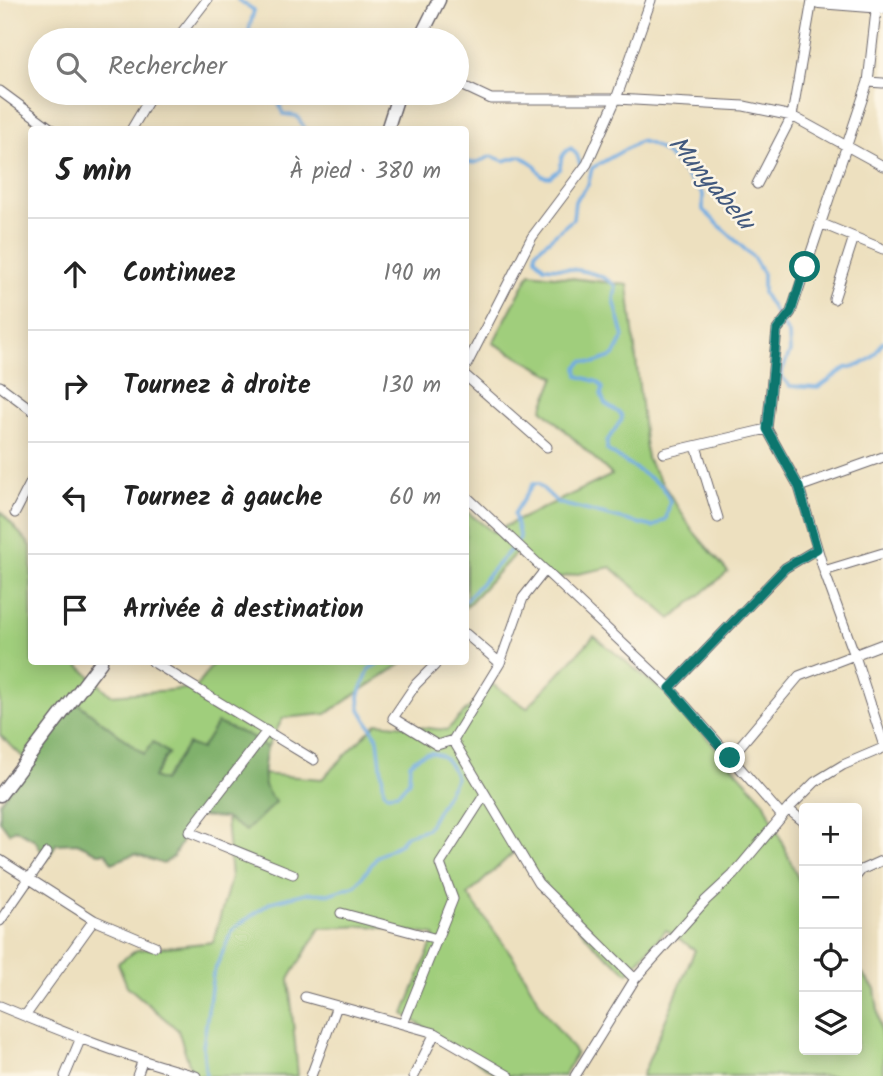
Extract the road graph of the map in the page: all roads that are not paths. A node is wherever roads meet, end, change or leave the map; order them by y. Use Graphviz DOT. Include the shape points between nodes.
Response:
graph roads {
  1 [pos="207,0"];
  2 [pos="439,0"];
  3 [pos="651,0"];
  4 [pos="812,0"];
  5 [pos="819,0"];
  6 [pos="879,3"];
  7 [pos="185,28"];
  8 [pos="425,28"];
  9 [pos="868,82"];
  10 [pos="883,83"];
  11 [pos="469,89"];
  12 [pos="0,91"];
  13 [pos="616,99"];
  14 [pos="146,105"];
  15 [pos="395,105"];
  16 [pos="792,116"];
  17 [pos="48,126"];
  18 [pos="133,126"];
  19 [pos="388,126"];
  20 [pos="847,147"];
  21 [pos="883,166"];
  22 [pos="757,184"];
  23 [pos="820,223"];
  24 [pos="854,237"];
  25 [pos="883,249"];
  26 [pos="834,299"];
  27 [pos="469,360"];
  28 [pos="469,379"];
  29 [pos="0,387"];
  30 [pos="28,407"];
  31 [pos="767,429"];
  32 [pos="696,446"];
  33 [pos="547,447"];
  34 [pos="664,453"];
  35 [pos="883,457"];
  36 [pos="799,487"];
  37 [pos="28,488"];
  38 [pos="469,499"];
  39 [pos="15,513"];
  40 [pos="718,518"];
  41 [pos="817,549"];
  42 [pos="883,553"];
  43 [pos="545,570"];
  44 [pos="824,571"];
  45 [pos="469,637"];
  46 [pos="883,644"];
  47 [pos="854,653"];
  48 [pos="500,663"];
  49 [pos="99,665"];
  50 [pos="158,665"];
  51 [pos="435,665"];
  52 [pos="670,688"];
  53 [pos="267,731"];
  54 [pos="453,740"];
  55 [pos="883,743"];
  56 [pos="883,748"];
  57 [pos="730,758"];
  58 [pos="314,760"];
  59 [pos="0,794"];
  60 [pos="485,794"];
  61 [pos="785,813"];
  62 [pos="799,820"];
  63 [pos="47,853"];
  64 [pos="0,860"];
  65 [pos="883,860"];
  66 [pos="862,869"];
  67 [pos="293,874"];
  68 [pos="29,879"];
  69 [pos="341,913"];
  70 [pos="94,920"];
  71 [pos="0,921"];
  72 [pos="437,939"];
  73 [pos="155,946"];
  74 [pos="635,979"];
  75 [pos="306,997"];
  76 [pos="0,1006"];
  77 [pos="337,1006"];
  78 [pos="25,1016"];
  79 [pos="403,1024"];
  80 [pos="435,1033"];
  81 [pos="80,1040"];
  82 [pos="142,1062"];
  83 [pos="65,1076"];
  84 [pos="136,1076"];
  85 [pos="196,1076"];
  86 [pos="311,1076"];
  87 [pos="414,1076"];
  88 [pos="509,1076"];
  89 [pos="575,1076"];
  1 -- 7 [label="street"];
  2 -- 8 [label="street"];
  3 -- 13 [label="street"];
  4 -- 16 [label="street"];
  5 -- 6 [label="highway"];
  6 -- 9 [label="street"];
  9 -- 10 [label="street"];
  9 -- 20 [label="street"];
  11 -- 13 [label="street" via="491,99"];
  12 -- 17 [label="street"];
  13 -- 16 [label="street" via="744,106"];
  13 -- 27 [label="street" via="584,168 532,237"];
  14 -- 18 [label="street"];
  15 -- 19 [label="street"];
  16 -- 20 [label="street"];
  16 -- 22 [label="street"];
  20 -- 21 [label="street"];
  20 -- 23 [label="street"];
  23 -- 24 [label="street"];
  23 -- 31 [label="street" via="791,312 777,330"];
  24 -- 25 [label="street"];
  24 -- 26 [label="street"];
  28 -- 33 [label="street"];
  29 -- 30 [label="street"];
  31 -- 32 [label="street"];
  31 -- 36 [label="street"];
  32 -- 34 [label="street"];
  32 -- 40 [label="street"];
  35 -- 36 [label="street"];
  36 -- 41 [label="street"];
  37 -- 39 [label="street"];
  38 -- 43 [label="street"];
  41 -- 44 [label="street"];
  41 -- 52 [label="street" via="785,568"];
  42 -- 44 [label="street"];
  43 -- 48 [label="street" via="523,598"];
  43 -- 52 [label="street"];
  44 -- 47 [label="street"];
  45 -- 48 [label="street"];
  46 -- 47 [label="street"];
  47 -- 55 [label="street"];
  47 -- 57 [label="street" via="799,676"];
  48 -- 54 [label="street"];
  49 -- 59 [label="street"];
  50 -- 53 [label="street"];
  51 -- 54 [label="street" via="393,719 437,746"];
  52 -- 57 [label="street"];
  53 -- 58 [label="street"];
  53 -- 67 [label="street" via="189,832"];
  54 -- 60 [label="street"];
  56 -- 61 [label="street" via="815,782"];
  57 -- 61 [label="street"];
  60 -- 72 [label="street" via="440,864 453,899"];
  60 -- 74 [label="street" via="538,883"];
  61 -- 62 [label="street"];
  61 -- 74 [label="street"];
  63 -- 68 [label="street"];
  64 -- 68 [label="street"];
  65 -- 66 [label="street"];
  68 -- 70 [label="street"];
  68 -- 71 [label="street"];
  69 -- 72 [label="street"];
  70 -- 73 [label="street"];
  70 -- 78 [label="street"];
  72 -- 79 [label="street"];
  74 -- 89 [label="street"];
  75 -- 77 [label="street"];
  76 -- 78 [label="street"];
  77 -- 79 [label="street"];
  77 -- 86 [label="street"];
  78 -- 81 [label="street"];
  79 -- 80 [label="street"];
  80 -- 87 [label="street"];
  80 -- 88 [label="street"];
  81 -- 82 [label="street"];
  81 -- 83 [label="street"];
  82 -- 84 [label="street"];
  82 -- 85 [label="street"];
}
